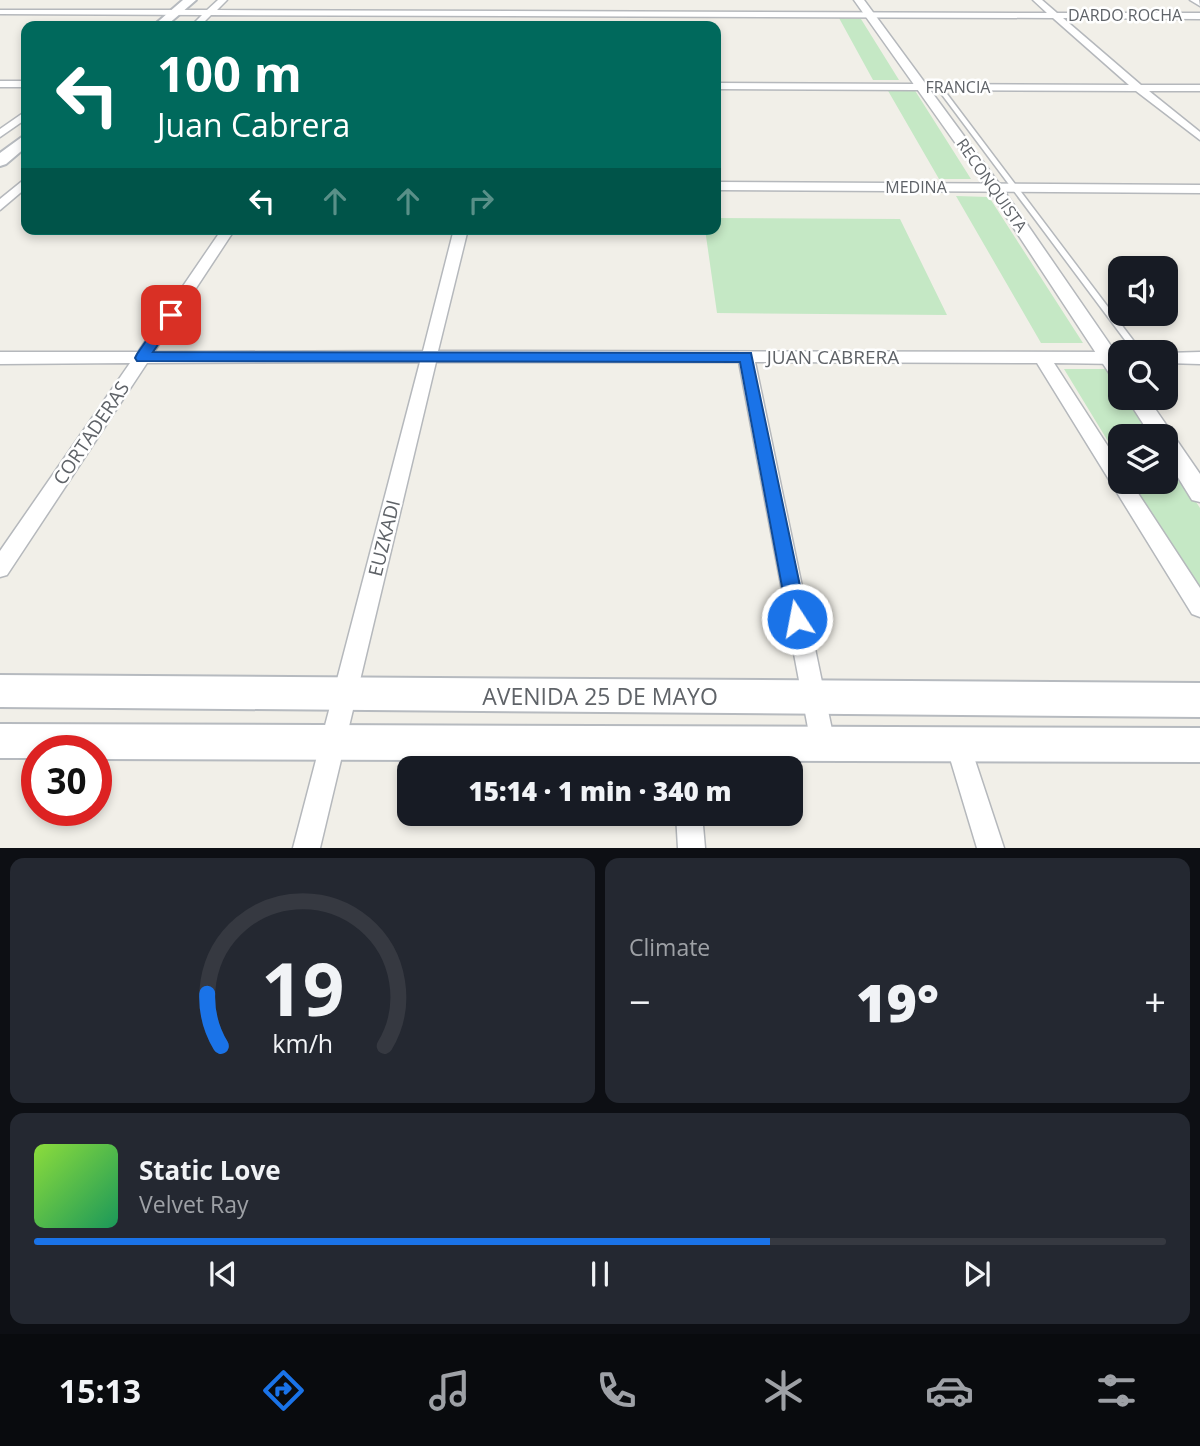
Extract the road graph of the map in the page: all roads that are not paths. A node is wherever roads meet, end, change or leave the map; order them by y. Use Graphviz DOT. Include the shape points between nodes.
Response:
graph roads {
  1 [pos="6,0"];
  2 [pos="169,0"];
  3 [pos="190,0"];
  4 [pos="223,0"];
  5 [pos="519,0"];
  6 [pos="859,0"];
  7 [pos="1037,0"];
  8 [pos="1194,0"];
  9 [pos="0,4"];
  10 [pos="1200,4"];
  11 [pos="0,12"];
  12 [pos="154,12"];
  13 [pos="176,12"];
  14 [pos="209,13"];
  15 [pos="516,13"];
  16 [pos="870,15"];
  17 [pos="1056,15"];
  18 [pos="1200,16"];
  19 [pos="144,21"];
  20 [pos="166,21"];
  21 [pos="200,21"];
  22 [pos="514,21"];
  23 [pos="0,84"];
  24 [pos="21,85"];
  25 [pos="721,86"];
  26 [pos="920,87"];
  27 [pos="939,87"];
  28 [pos="1138,88"];
  29 [pos="1200,88"];
  30 [pos="21,118"];
  31 [pos="0,134"];
  32 [pos="1200,137"];
  33 [pos="21,143"];
  34 [pos="0,161"];
  35 [pos="21,186"];
  36 [pos="721,186"];
  37 [pos="0,188"];
  38 [pos="21,188"];
  39 [pos="995,188"];
  40 [pos="1014,188"];
  41 [pos="1200,189"];
  42 [pos="0,206"];
  43 [pos="225,235"];
  44 [pos="459,235"];
  45 [pos="1129,340"];
  46 [pos="1108,348"];
  47 [pos="429,356"];
  48 [pos="746,357"];
  49 [pos="0,358"];
  50 [pos="142,358"];
  51 [pos="1042,358"];
  52 [pos="1108,358"];
  53 [pos="1178,358"];
  54 [pos="1200,358"];
  55 [pos="1178,459"];
  56 [pos="1108,462"];
  57 [pos="1200,493"];
  58 [pos="1128,494"];
  59 [pos="0,568"];
  60 [pos="1200,607"];
  61 [pos="0,691"];
  62 [pos="345,694"];
  63 [pos="813,697"];
  64 [pos="1200,700"];
  65 [pos="0,741"];
  66 [pos="333,742"];
  67 [pos="822,744"];
  68 [pos="958,745"];
  69 [pos="1200,745"];
  70 [pos="684,756"];
  71 [pos="690,826"];
  72 [pos="306,848"];
  73 [pos="692,848"];
  74 [pos="991,848"];
  1 -- 9 [label="street"];
  2 -- 12 [label="street"];
  3 -- 13 [label="main road"];
  4 -- 14 [label="street"];
  5 -- 15 [label="street"];
  6 -- 16 [label="street, RECONQUISTA"];
  7 -- 17 [label="street"];
  8 -- 10 [label="street"];
  11 -- 12 [label="street, DARDO ROCHA"];
  12 -- 13 [label="street, DARDO ROCHA"];
  12 -- 19 [label="street"];
  13 -- 14 [label="street, DARDO ROCHA"];
  13 -- 20 [label="main road"];
  14 -- 15 [label="street, DARDO ROCHA"];
  14 -- 21 [label="street"];
  15 -- 16 [label="street, DARDO ROCHA"];
  15 -- 22 [label="street"];
  16 -- 17 [label="street, DARDO ROCHA"];
  16 -- 26 [label="street, RECONQUISTA"];
  17 -- 18 [label="street, DARDO ROCHA"];
  17 -- 28 [label="street"];
  23 -- 24 [label="street"];
  25 -- 26 [label="street, FRANCIA"];
  26 -- 27 [label="street, FRANCIA"];
  26 -- 39 [label="street, RECONQUISTA"];
  27 -- 28 [label="street, FRANCIA"];
  27 -- 40 [label="lane"];
  28 -- 29 [label="street, FRANCIA"];
  28 -- 32 [label="street"];
  30 -- 31 [label="street"];
  33 -- 34 [label="main road"];
  35 -- 37 [label="street"];
  36 -- 39 [label="street, MEDINA"];
  38 -- 42 [label="street"];
  39 -- 40 [label="street, MEDINA"];
  39 -- 46 [label="street, RECONQUISTA"];
  40 -- 41 [label="street, MEDINA"];
  40 -- 45 [label="lane"];
  43 -- 50 [label="street, CORTADERAS"];
  44 -- 47 [label="street, EUZKADI"];
  47 -- 48 [label="street, JUAN CABRERA"];
  47 -- 50 [label="street, JUAN CABRERA"];
  47 -- 62 [label="street, EUZKADI"];
  48 -- 51 [label="street, JUAN CABRERA"];
  48 -- 63 [label="street"];
  49 -- 50 [label="street, JUAN CABRERA"];
  50 -- 59 [label="street, CORTADERAS"];
  51 -- 52 [label="street, JUAN CABRERA"];
  51 -- 56 [label="street"];
  53 -- 54 [label="street"];
  55 -- 57 [label="street"];
  58 -- 60 [label="street"];
  61 -- 62 [label="main road, AVENIDA 25 DE MAYO"];
  62 -- 63 [label="main road, AVENIDA 25 DE MAYO"];
  62 -- 66 [label="street, EUZKADI"];
  63 -- 64 [label="main road, AVENIDA 25 DE MAYO"];
  63 -- 67 [label="street"];
  65 -- 66 [label="main road"];
  66 -- 70 [label="main road"];
  66 -- 72 [label="street, EUZKADI"];
  67 -- 68 [label="main road"];
  67 -- 70 [label="main road"];
  68 -- 69 [label="main road"];
  68 -- 74 [label="street"];
  71 -- 73 [label="street"];
}
